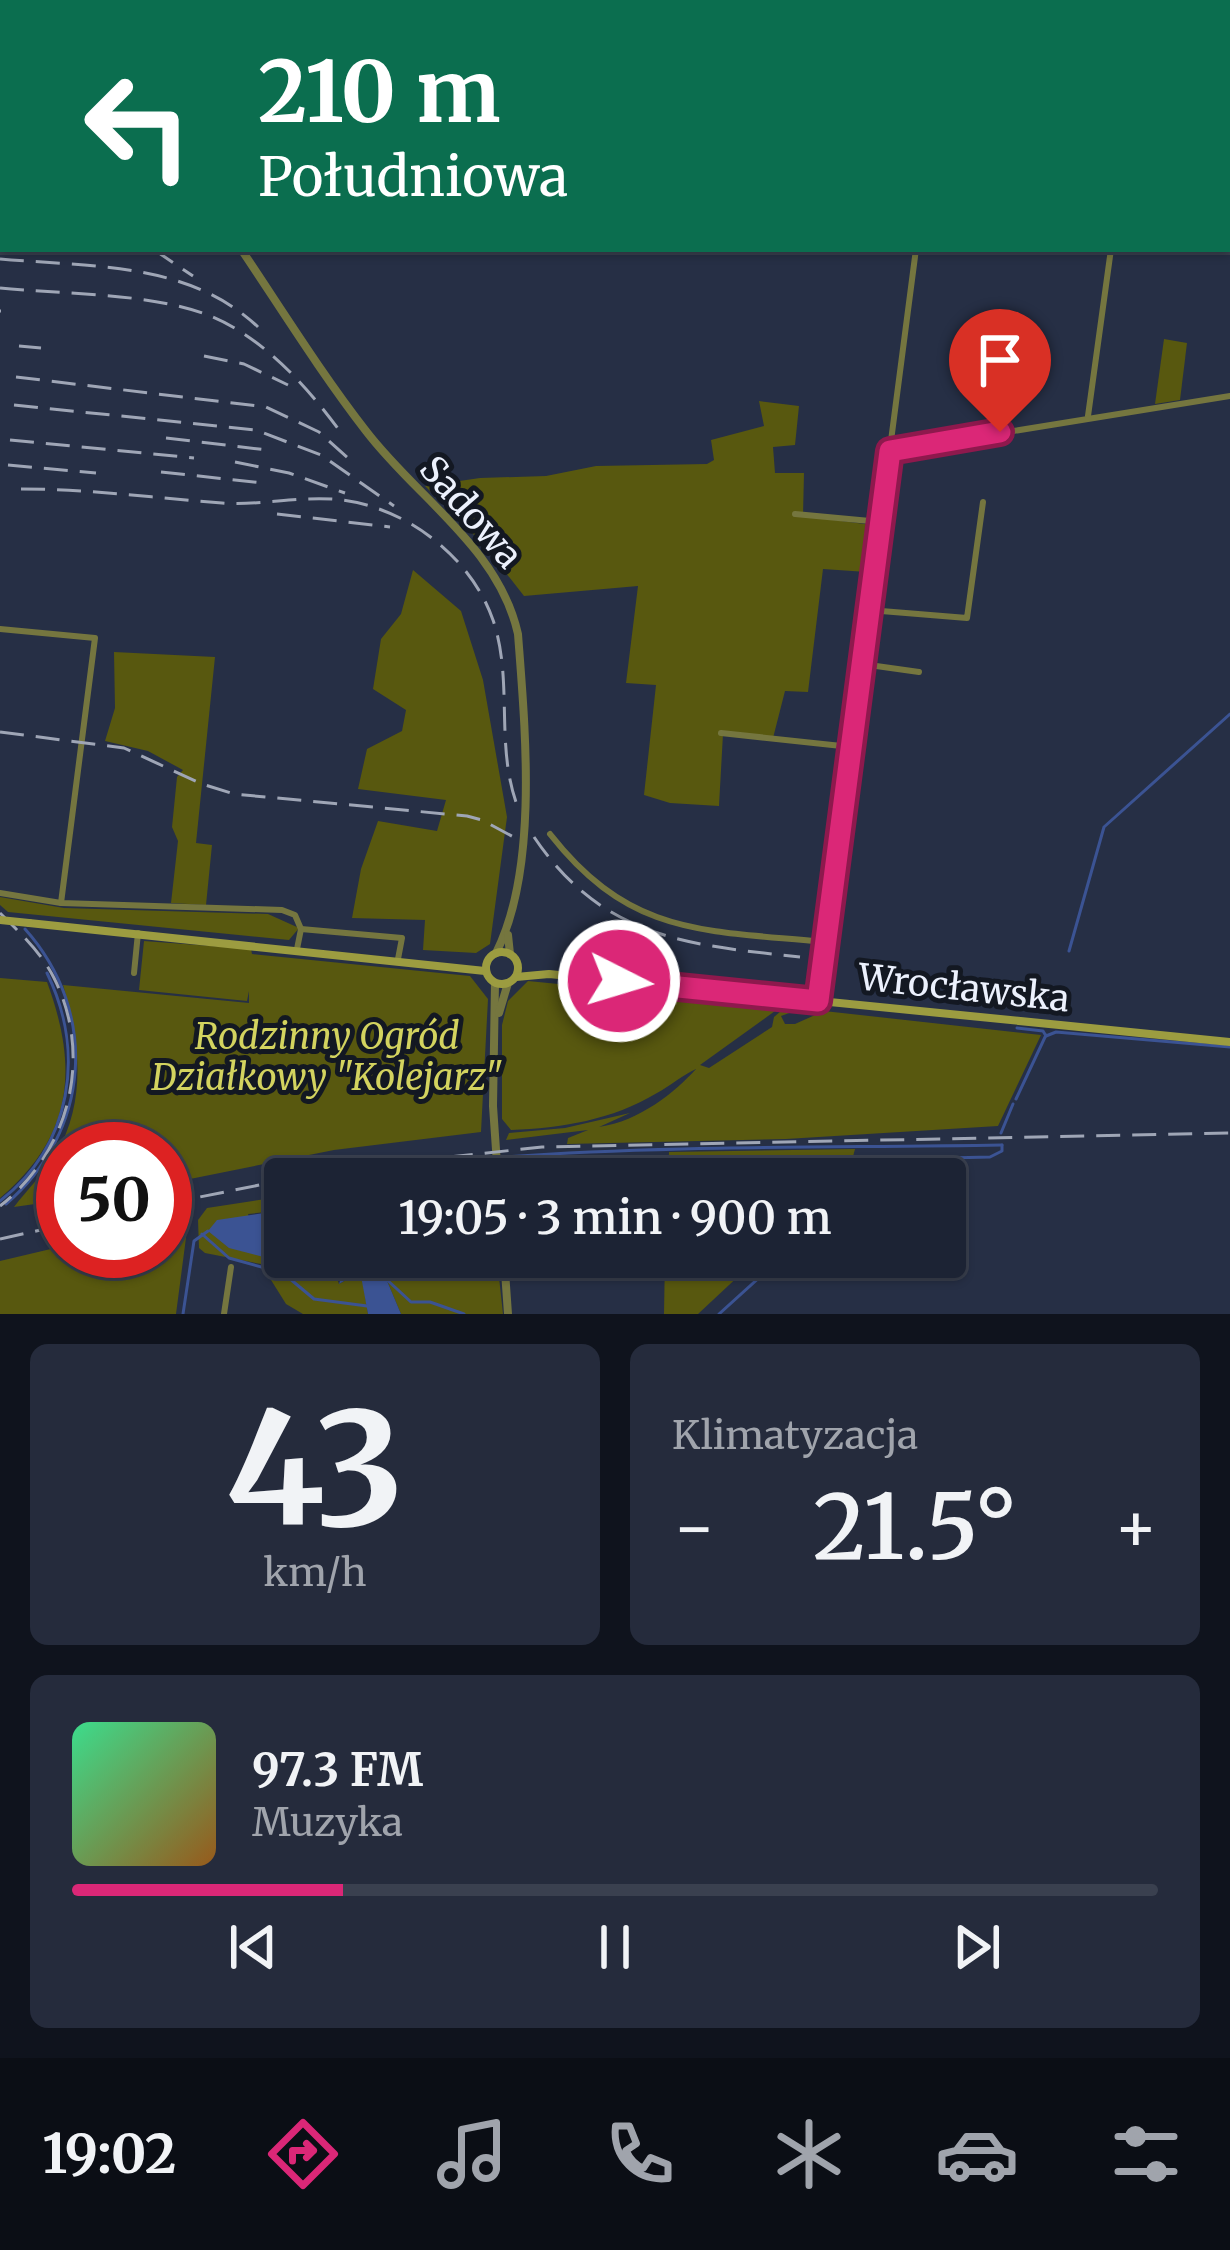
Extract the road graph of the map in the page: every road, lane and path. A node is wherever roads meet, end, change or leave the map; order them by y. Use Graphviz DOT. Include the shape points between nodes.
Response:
graph roads {
  1 [pos="244,252"];
  2 [pos="916,252"];
  3 [pos="1111,252"];
  4 [pos="1230,396"];
  5 [pos="1088,416"];
  6 [pos="890,451"];
  7 [pos="983,502"];
  8 [pos="795,514"];
  9 [pos="881,522"];
  10 [pos="869,610"];
  11 [pos="0,629"];
  12 [pos="862,664"];
  13 [pos="919,672"];
  14 [pos="721,733"];
  15 [pos="851,747"];
  16 [pos="550,834"];
  17 [pos="0,893"];
  18 [pos="61,903"];
  19 [pos="0,920"];
  20 [pos="301,928"];
  21 [pos="508,928"];
  22 [pos="138,933"];
  23 [pos="825,946"];
  24 [pos="297,949"];
  25 [pos="496,952"];
  26 [pos="511,954"];
  27 [pos="398,959"];
  28 [pos="518,964"];
  29 [pos="486,966"];
  30 [pos="134,973"];
  31 [pos="549,974"];
  32 [pos="512,980"];
  33 [pos="495,983"];
  34 [pos="818,999"];
  35 [pos="497,1021"];
  36 [pos="1230,1042"];
  37 [pos="497,1158"];
  38 [pos="231,1267"];
  39 [pos="505,1278"];
  40 [pos="224,1314"];
  41 [pos="508,1314"];
  1 -- 21 [label="street, Sadowa" via="367,433 506,594 518,634 527,795"];
  2 -- 6 [label="street"];
  3 -- 5 [label="street"];
  4 -- 5 [label="street"];
  5 -- 6 [label="street"];
  6 -- 9 [label="street"];
  7 -- 10 [label="street" via="967,618"];
  8 -- 9 [label="street"];
  9 -- 10 [label="street"];
  10 -- 12 [label="street"];
  11 -- 18 [label="street" via="95,638"];
  12 -- 13 [label="street"];
  12 -- 15 [label="street"];
  14 -- 15 [label="street"];
  15 -- 23 [label="street"];
  16 -- 23 [label="street" via="572,863 656,920"];
  17 -- 18 [label="street"];
  18 -- 20 [label="street" via="281,910"];
  19 -- 22 [label="main road, bridge"];
  20 -- 24 [label="street"];
  20 -- 27 [label="street" via="402,938"];
  21 -- 25 [label="street, Sadowa"];
  21 -- 26 [label="street, Sadowa"];
  22 -- 24 [label="main road"];
  22 -- 30 [label="street"];
  23 -- 34 [label="street"];
  24 -- 27 [label="main road"];
  25 -- 26 [label="main road"];
  25 -- 29 [label="main road"];
  26 -- 28 [label="main road"];
  27 -- 29 [label="main road"];
  28 -- 31 [label="main road, Wrocławska"];
  28 -- 32 [label="main road"];
  29 -- 33 [label="main road"];
  31 -- 32 [label="main road, Wrocławska"];
  31 -- 34 [label="main road, Wrocławska"];
  32 -- 33 [label="main road"];
  32 -- 35 [label="street"];
  33 -- 35 [label="street"];
  34 -- 36 [label="main road, Wrocławska"];
  35 -- 37 [label="street"];
  38 -- 40 [label="street"];
  39 -- 41 [label="street"];
}
